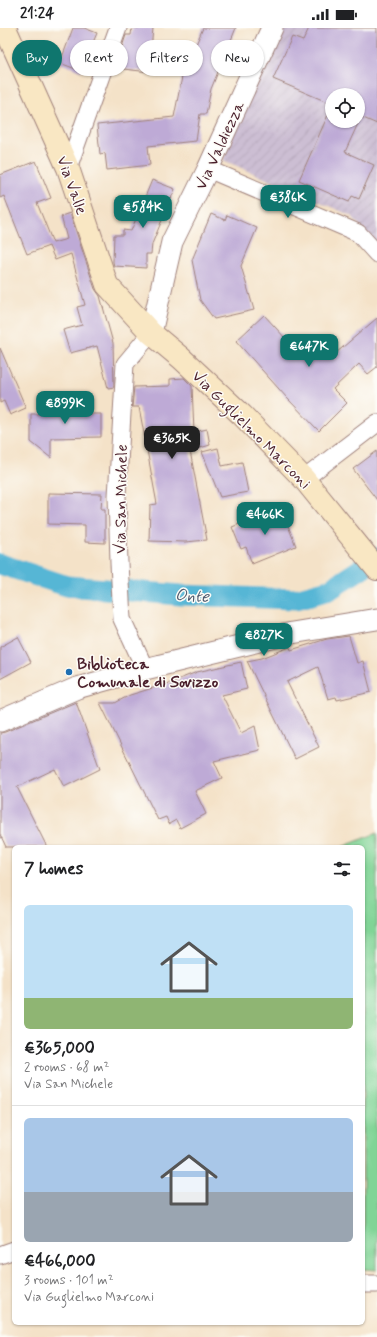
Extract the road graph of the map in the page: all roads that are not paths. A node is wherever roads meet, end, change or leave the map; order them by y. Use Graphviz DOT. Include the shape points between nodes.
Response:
graph roads {
  1 [pos="5,28"];
  2 [pos="118,28"];
  3 [pos="272,28"];
  4 [pos="68,168"];
  5 [pos="208,170"];
  6 [pos="377,254"];
  7 [pos="151,334"];
  8 [pos="377,423"];
  9 [pos="304,479"];
  10 [pos="377,569"];
  11 [pos="377,619"];
  12 [pos="145,669"];
  13 [pos="0,720"];
  14 [pos="12,1251"];
  15 [pos="0,1254"];
  16 [pos="365,1284"];
  17 [pos="377,1284"];
  1 -- 4 [label="main road, Via Valle"];
  2 -- 4 [label="street"];
  3 -- 5 [label="street, Via Valdiezza"];
  4 -- 7 [label="main road, Via Valle" via="107,285"];
  5 -- 6 [label="street" via="358,233"];
  5 -- 7 [label="street, Via Valdiezza" via="172,242"];
  7 -- 9 [label="main road, Via Guglielmo Marconi" via="242,415"];
  7 -- 12 [label="street, Via San Michele" via="125,364 117,496 122,619"];
  8 -- 9 [label="street"];
  9 -- 10 [label="main road, Via Guglielmo Marconi"];
  11 -- 12 [label="street" via="292,633"];
  12 -- 13 [label="street" via="76,688"];
  14 -- 15 [label="street"];
  16 -- 17 [label="street"];
}
